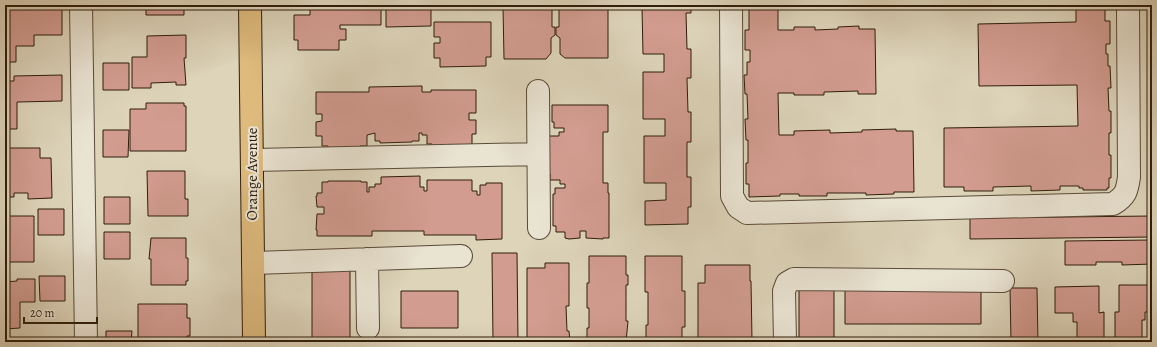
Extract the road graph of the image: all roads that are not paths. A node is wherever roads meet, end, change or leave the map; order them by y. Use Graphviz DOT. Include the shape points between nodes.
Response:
graph roads {
  1 [pos="81,5"];
  2 [pos="250,5"];
  3 [pos="731,5"];
  4 [pos="1128,5"];
  5 [pos="538,91"];
  6 [pos="538,154"];
  7 [pos="252,160"];
  8 [pos="539,228"];
  9 [pos="460,256"];
  10 [pos="367,260"];
  11 [pos="253,263"];
  12 [pos="1003,282"];
  13 [pos="368,328"];
  14 [pos="86,342"];
  15 [pos="254,342"];
  16 [pos="785,342"];
  1 -- 14 [label="lane"];
  2 -- 7 [label="main road, Orange Avenue"];
  3 -- 4 [label="lane" via="732,196 738,207 747,213 1113,204 1122,198 1128,189 1129,177"];
  5 -- 6 [label="lane"];
  6 -- 7 [label="lane"];
  6 -- 8 [label="lane"];
  7 -- 11 [label="main road, Orange Avenue"];
  9 -- 10 [label="lane"];
  10 -- 11 [label="lane"];
  10 -- 13 [label="lane"];
  11 -- 15 [label="main road, Orange Avenue"];
  12 -- 16 [label="lane" via="794,279 787,284 784,291"];
}
